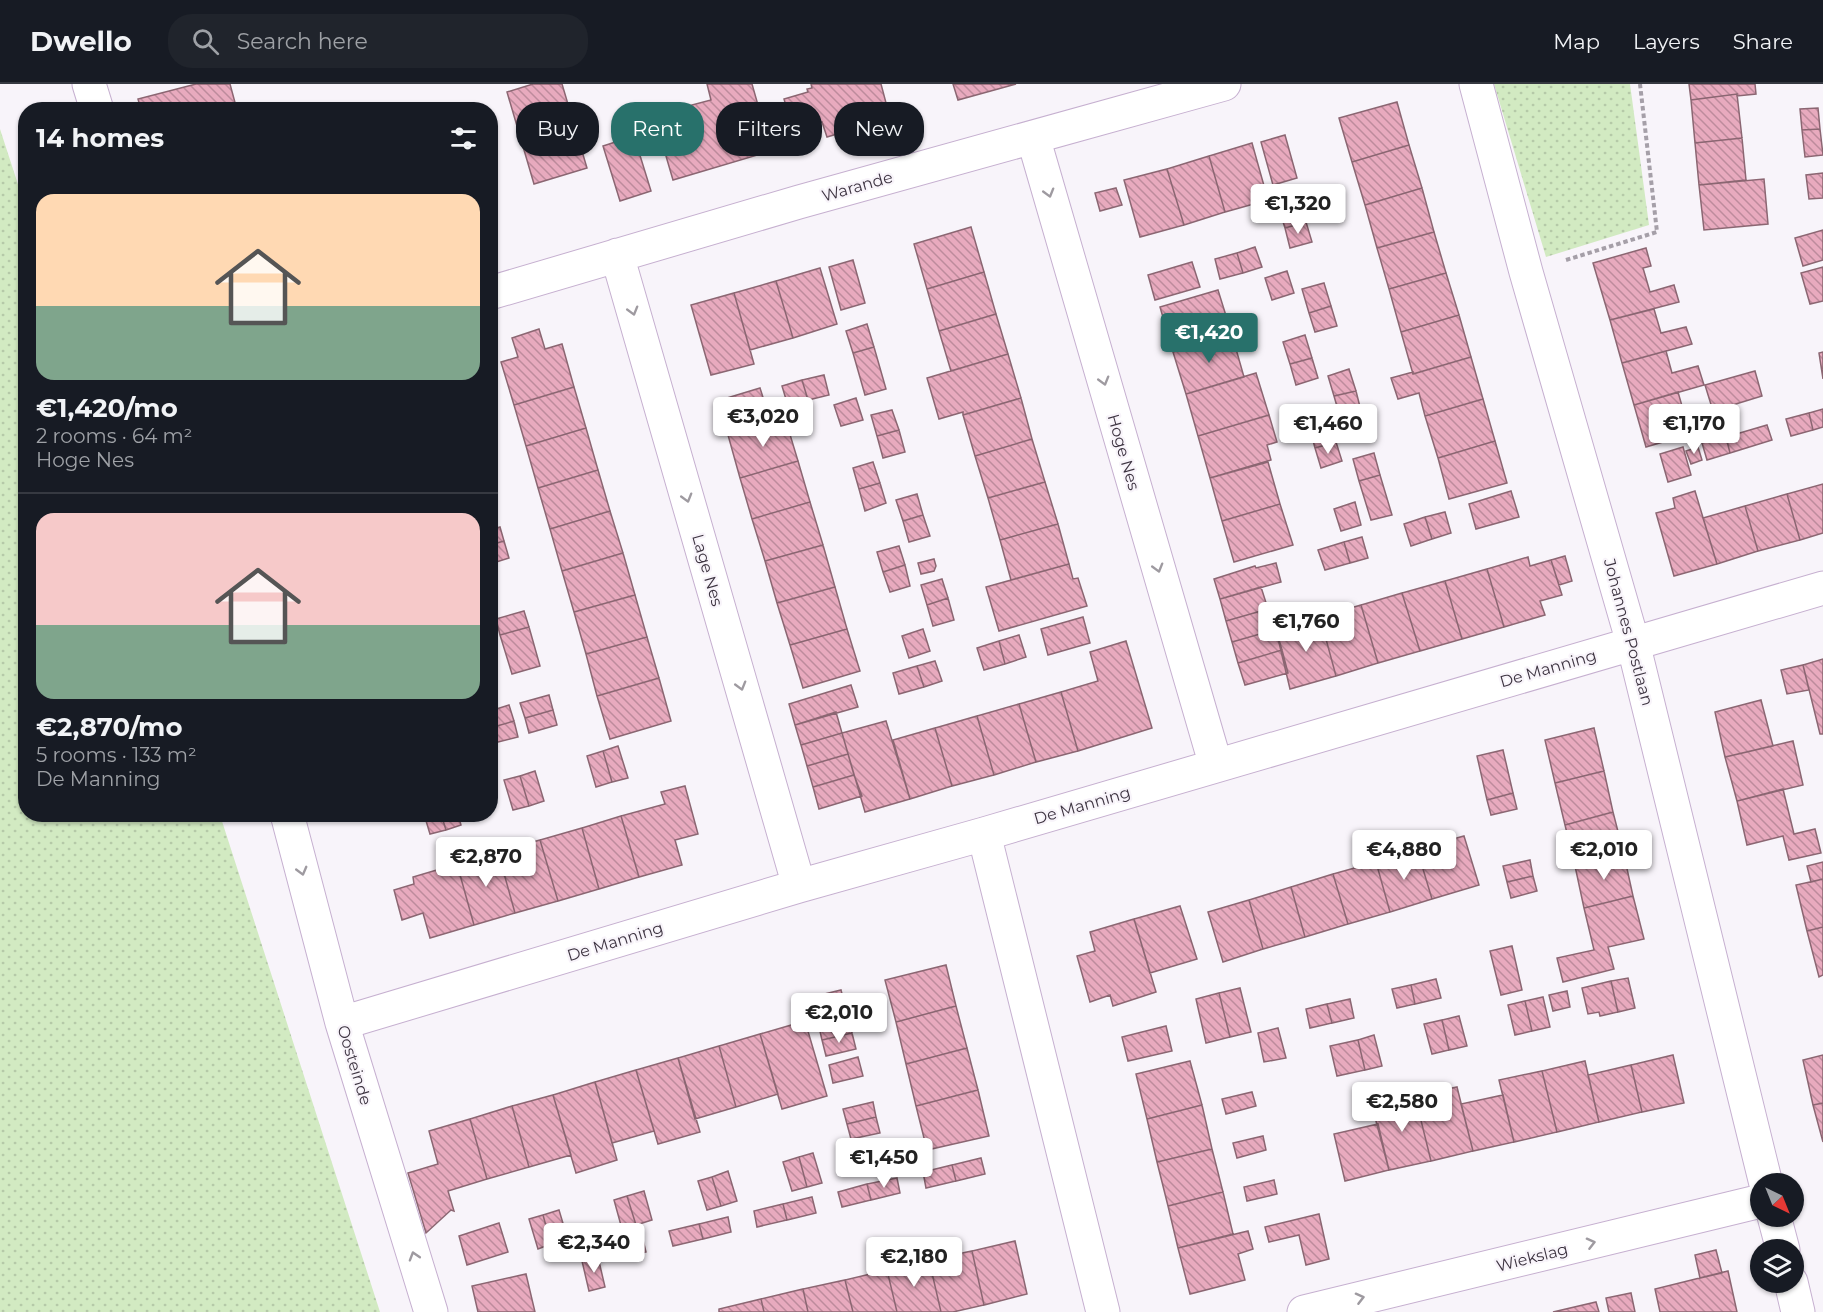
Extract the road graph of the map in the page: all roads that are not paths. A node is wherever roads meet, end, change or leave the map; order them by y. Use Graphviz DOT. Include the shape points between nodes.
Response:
graph roads {
  1 [pos="89,84"];
  2 [pos="1224,84"];
  3 [pos="1476,84"];
  4 [pos="94,102"];
  5 [pos="1033,137"];
  6 [pos="617,255"];
  7 [pos="498,291"];
  8 [pos="1823,588"];
  9 [pos="1633,642"];
  10 [pos="1216,766"];
  11 [pos="289,822"];
  12 [pos="984,834"];
  13 [pos="799,885"];
  14 [pos="342,1023"];
  15 [pos="1763,1173"];
  16 [pos="1750,1204"];
  17 [pos="1794,1293"];
  18 [pos="431,1312"];
  19 [pos="1103,1312"];
  20 [pos="1304,1312"];
  21 [pos="1798,1312"];
  1 -- 4 [label="street"];
  2 -- 5 [label="street, Warande"];
  3 -- 9 [label="street, Johannes Postlaan"];
  5 -- 6 [label="street, Warande"];
  5 -- 10 [label="street, Hoge Nes, one-way"];
  6 -- 7 [label="street, Warande"];
  6 -- 13 [label="street, Lage Nes, one-way"];
  8 -- 9 [label="street, De Manning"];
  9 -- 10 [label="street, De Manning"];
  9 -- 15 [label="street, Johannes Postlaan"];
  10 -- 12 [label="street, De Manning"];
  11 -- 14 [label="street, Oosteinde, one-way"];
  12 -- 13 [label="street, De Manning"];
  12 -- 19 [label="street"];
  13 -- 14 [label="street, De Manning"];
  18 -- 14 [label="street, Oosteinde, one-way"];
  20 -- 16 [label="street, Wiekslag, one-way"];
  17 -- 21 [label="street"];
}
